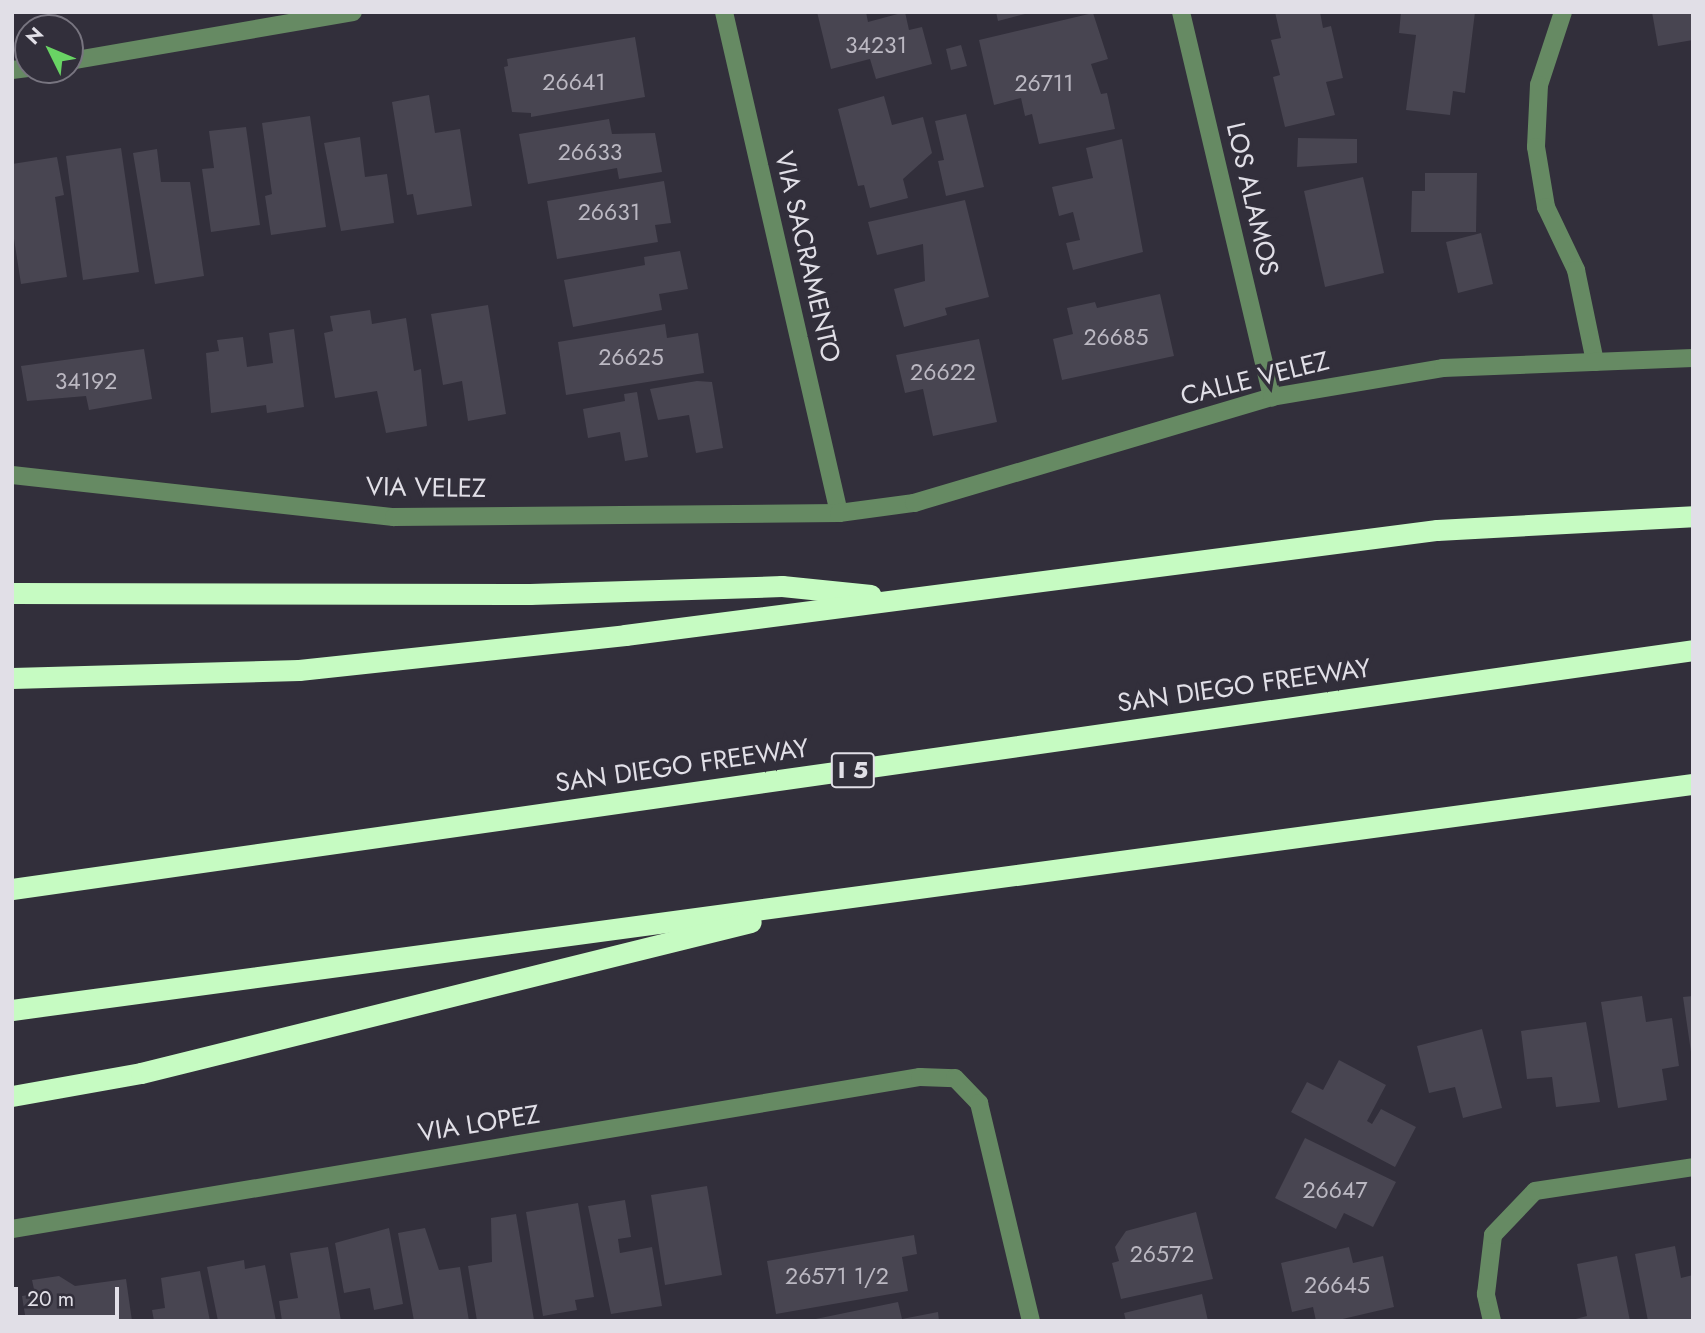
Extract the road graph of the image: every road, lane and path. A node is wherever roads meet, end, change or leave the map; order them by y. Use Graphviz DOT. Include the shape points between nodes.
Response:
graph roads {
  1 [pos="353,12"];
  2 [pos="724,12"];
  3 [pos="1181,12"];
  4 [pos="1563,12"];
  5 [pos="84,59"];
  6 [pos="1693,358"];
  7 [pos="1595,362"];
  8 [pos="1272,397"];
  9 [pos="12,475"];
  10 [pos="839,513"];
  11 [pos="1693,516"];
  12 [pos="12,593"];
  13 [pos="908,599"];
  14 [pos="1693,650"];
  15 [pos="12,678"];
  16 [pos="1693,783"];
  17 [pos="12,889"];
  18 [pos="862,895"];
  19 [pos="12,1010"];
  20 [pos="12,1096"];
  21 [pos="1693,1167"];
  22 [pos="12,1228"];
  23 [pos="1031,1321"];
  24 [pos="1492,1321"];
  1 -- 5 [label="street"];
  2 -- 10 [label="street, VIA SACRAMENTO"];
  3 -- 8 [label="street, LOS ALAMOS"];
  4 -- 7 [label="street" via="1539,85 1536,148 1546,208 1576,270"];
  6 -- 7 [label="street, CALLE VELEZ"];
  7 -- 8 [label="street, CALLE VELEZ" via="1443,368"];
  8 -- 10 [label="street, CALLE VELEZ" via="914,503"];
  9 -- 10 [label="street, VIA VELEZ" via="394,517"];
  11 -- 13 [label="highway" via="1437,530"];
  12 -- 13 [label="highway" via="530,594 782,586"];
  13 -- 15 [label="highway" via="299,670"];
  14 -- 17 [label="highway, SAN DIEGO FREEWAY / I 5"];
  16 -- 18 [label="highway"];
  18 -- 19 [label="highway"];
  18 -- 20 [label="highway" via="141,1073"];
  21 -- 24 [label="street" via="1535,1191 1493,1235 1486,1294"];
  22 -- 23 [label="street, VIA LOPEZ" via="919,1077 955,1078 978,1103"];
}
